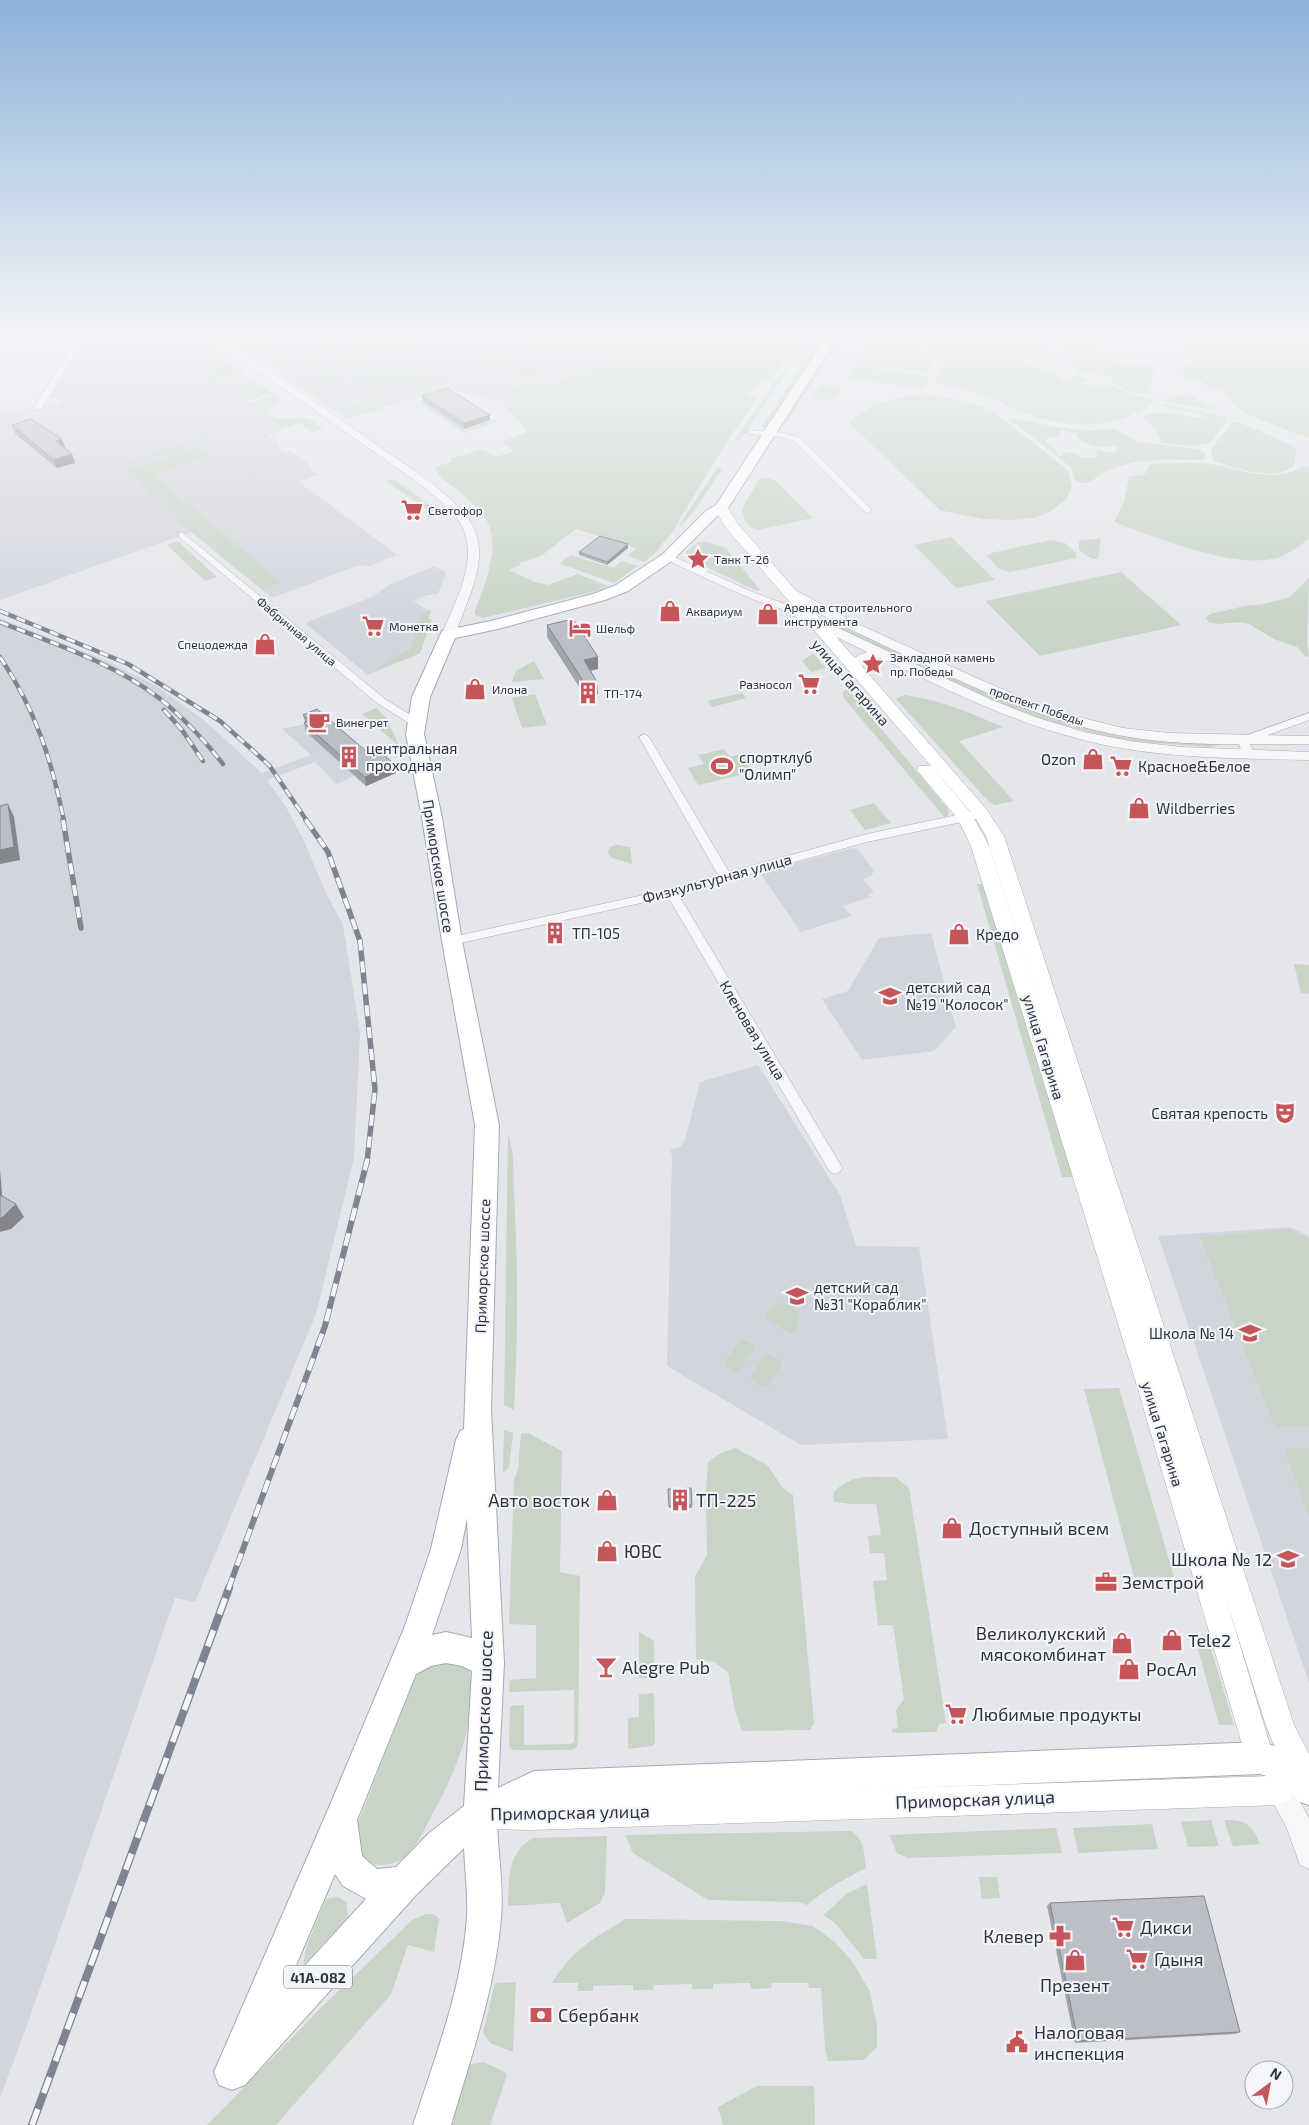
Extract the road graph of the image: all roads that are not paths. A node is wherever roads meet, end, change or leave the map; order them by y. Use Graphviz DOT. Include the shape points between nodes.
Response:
graph roads {
  1 [pos="350,431"];
  2 [pos="771,431"];
  3 [pos="752,432"];
  4 [pos="769,434"];
  5 [pos="744,445"];
  6 [pos="726,474"];
  7 [pos="868,510"];
  8 [pos="716,511"];
  9 [pos="182,535"];
  10 [pos="668,557"];
  11 [pos="786,598"];
  12 [pos="834,618"];
  13 [pos="813,628"];
  14 [pos="448,634"];
  15 [pos="881,654"];
  16 [pos="853,666"];
  17 [pos="1309,716"];
  18 [pos="416,723"];
  19 [pos="644,737"];
  20 [pos="1243,740"];
  21 [pos="1309,740"];
  22 [pos="1248,754"];
  23 [pos="1309,756"];
  24 [pos="973,816"];
  25 [pos="725,876"];
  26 [pos="670,892"];
  27 [pos="452,941"];
  28 [pos="835,1168"];
  29 [pos="477,1409"];
  30 [pos="405,1663"];
  31 [pos="488,1663"];
  32 [pos="1260,1758"];
  33 [pos="1299,1779"];
  34 [pos="640,1797"];
  35 [pos="480,1814"];
  36 [pos="342,1817"];
  37 [pos="1309,1856"];
  38 [pos="404,1883"];
  39 [pos="432,2125"];
  1 -- 14 [label="street" via="442,495 468,524 475,560"];
  2 -- 4 [label="main road"];
  3 -- 4 [label="street"];
  3 -- 5 [label="main road"];
  4 -- 7 [label="street" via="792,436 798,440"];
  4 -- 8 [label="main road"];
  6 -- 8 [label="main road" via="711,500"];
  8 -- 10 [label="main road"];
  8 -- 11 [label="main road, улица Гагарина" via="717,526"];
  9 -- 18 [label="street, Фабричная улица" via="381,701"];
  10 -- 11 [label="street" via="749,594"];
  10 -- 14 [label="main road" via="635,580 599,597 492,626"];
  11 -- 12 [label="street, проспект Победы"];
  11 -- 13 [label="main road, улица Гагарина"];
  12 -- 13 [label="street" via="825,617"];
  12 -- 20 [label="street, проспект Победы" via="1014,700 1060,716 1147,735"];
  13 -- 15 [label="street, проспект Победы"];
  13 -- 16 [label="main road, улица Гагарина"];
  13 -- 24 [label="main road, улица Гагарина"];
  14 -- 18 [label="main road, Приморское шоссе" via="424,688"];
  15 -- 16 [label="street" via="864,657"];
  15 -- 22 [label="street, проспект Победы" via="1007,712 1104,741"];
  16 -- 24 [label="main road, улица Гагарина"];
  17 -- 20 [label="street"];
  18 -- 27 [label="main road, Приморское шоссе" via="415,734"];
  19 -- 25 [label="street"];
  20 -- 21 [label="street, проспект Победы"];
  20 -- 22 [label="street"];
  22 -- 23 [label="street, проспект Победы"];
  24 -- 25 [label="street, Физкультурная улица" via="867,838"];
  24 -- 32 [label="main road, улица Гагарина"];
  24 -- 33 [label="main road, улица Гагарина" via="995,836"];
  25 -- 26 [label="street, Физкультурная улица"];
  26 -- 27 [label="street, Физкультурная улица"];
  26 -- 28 [label="street, Кленовая улица"];
  27 -- 29 [label="main road, Приморское шоссе" via="487,1125"];
  29 -- 30 [label="main road, Приморское шоссе" via="446,1548"];
  29 -- 31 [label="main road, Приморское шоссе"];
  30 -- 31 [label="main road" via="426,1652 454,1647 469,1651"];
  30 -- 36 [label="main road, Приморское шоссе"];
  31 -- 35 [label="main road, Приморское шоссе"];
  32 -- 33 [label="main road, Приморская улица"];
  32 -- 34 [label="main road, Приморская улица"];
  33 -- 34 [label="main road, Приморская улица"];
  33 -- 37 [label="street, улица Гагарина" via="1297,1820"];
  34 -- 35 [label="main road, Приморская улица" via="534,1787"];
  35 -- 38 [label="main road, Приморская улица" via="441,1845"];
  35 -- 39 [label="main road, Приморское шоссе" via="484,1916 479,1958 471,1999"];
  36 -- 38 [label="main road" via="342,1850 346,1864 355,1875 379,1886"];
  36 -- 38 [label="main road, Приморское шоссе / 41А-082" via="232,2072"];
}
